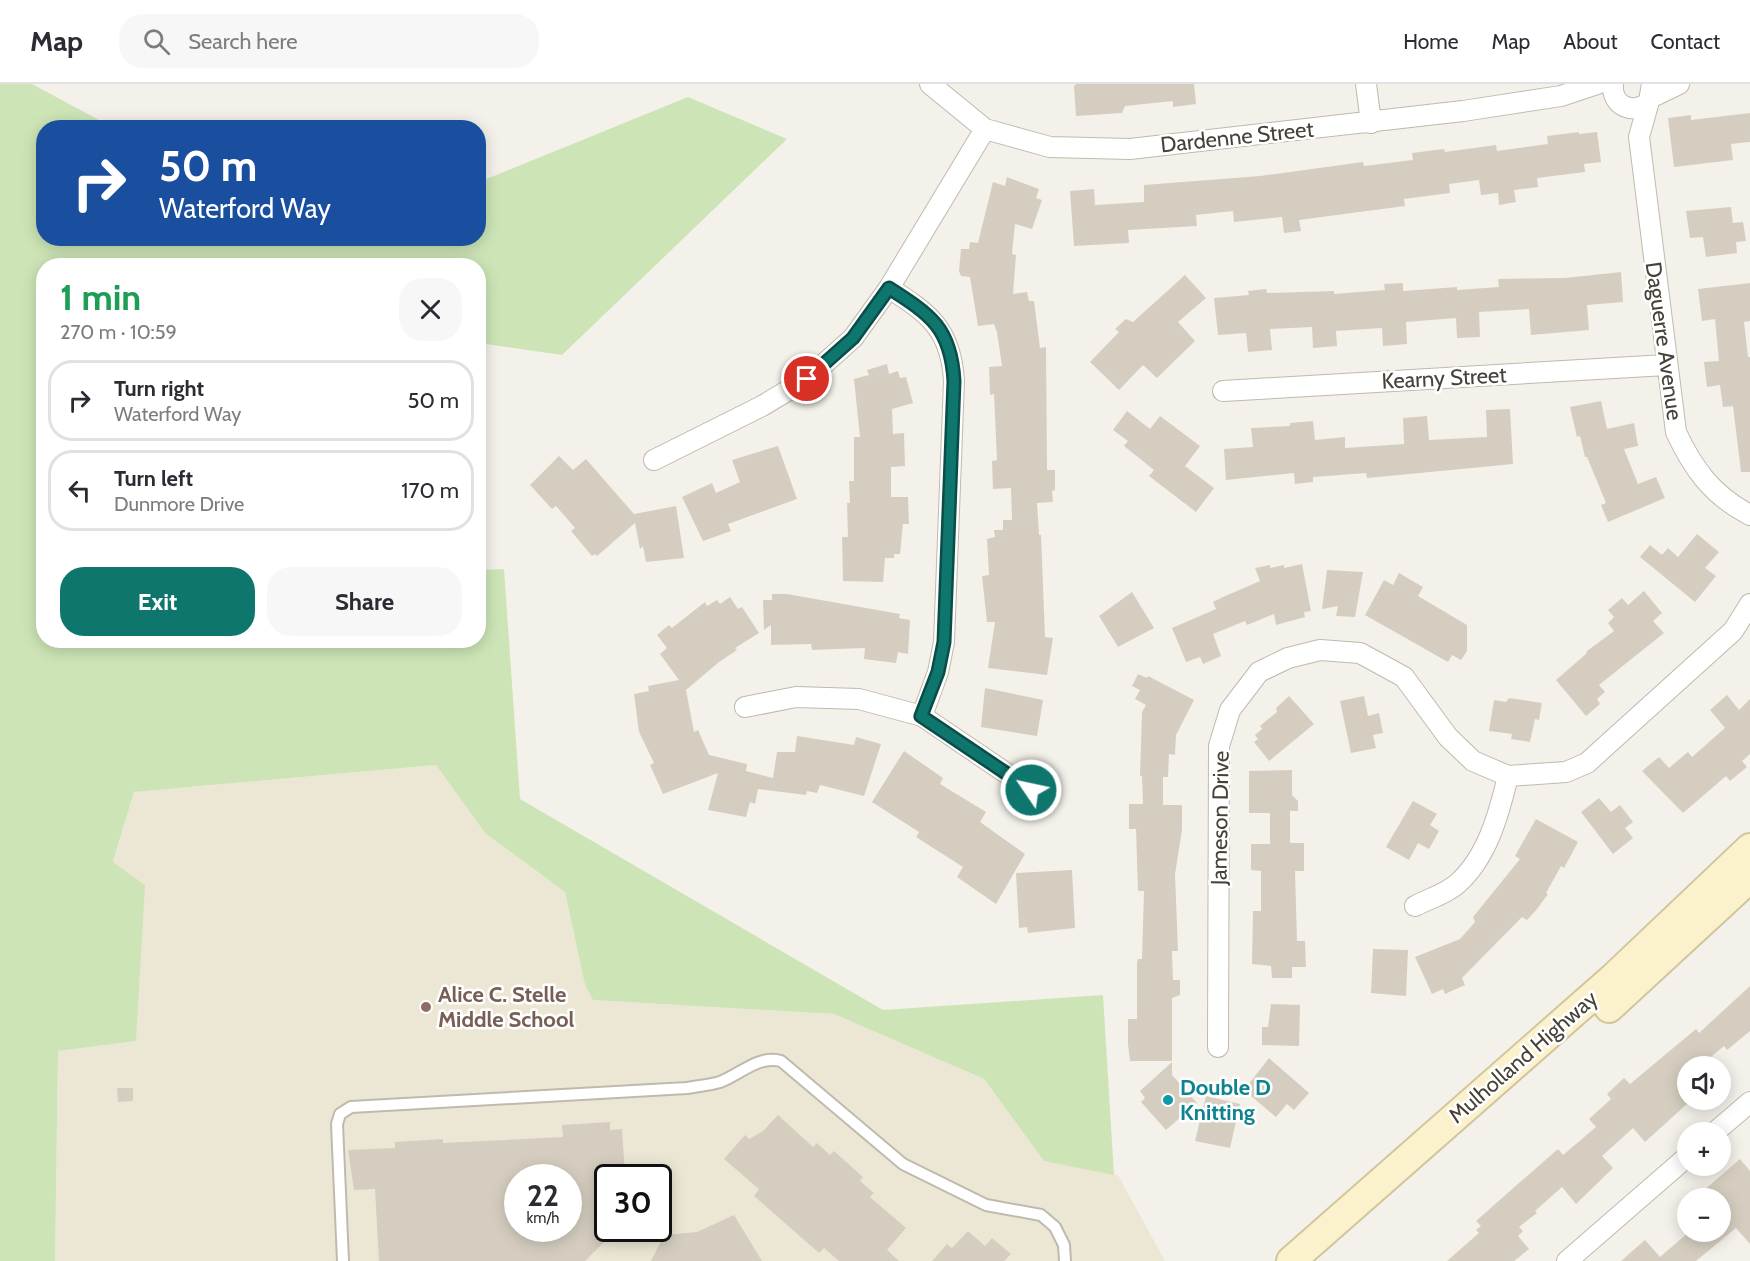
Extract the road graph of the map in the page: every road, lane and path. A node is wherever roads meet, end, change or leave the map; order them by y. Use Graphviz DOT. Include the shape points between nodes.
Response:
graph roads {
  1 [pos="930,84"];
  2 [pos="1366,84"];
  3 [pos="1597,84"];
  4 [pos="1679,84"];
  5 [pos="1650,94"];
  6 [pos="1562,96"];
  7 [pos="1617,97"];
  8 [pos="1371,123"];
  9 [pos="985,129"];
  10 [pos="1639,137"];
  11 [pos="889,288"];
  12 [pos="1666,365"];
  13 [pos="1223,391"];
  14 [pos="654,459"];
  15 [pos="1750,515"];
  16 [pos="1750,604"];
  17 [pos="745,707"];
  18 [pos="921,716"];
  19 [pos="1508,777"];
  20 [pos="1031,790"];
  21 [pos="1750,848"];
  22 [pos="1750,878"];
  23 [pos="1415,906"];
  24 [pos="1218,1047"];
  25 [pos="1750,1101"];
  26 [pos="1726,1122"];
  27 [pos="1677,1166"];
  28 [pos="343,1261"];
  29 [pos="1065,1261"];
  30 [pos="1291,1261"];
  31 [pos="1321,1261"];
  32 [pos="1567,1261"];
  1 -- 9 [label="street, Dardenne Street"];
  2 -- 8 [label="street"];
  3 -- 6 [label="street, Dardenne Street"];
  4 -- 5 [label="street"];
  5 -- 7 [label="street, Dardenne Street" via="1639,108"];
  5 -- 10 [label="street, Daguerre Avenue"];
  6 -- 7 [label="street, Dardenne Street"];
  6 -- 8 [label="street, Dardenne Street"];
  7 -- 10 [label="street, Daguerre Avenue"];
  8 -- 9 [label="street, Dardenne Street" via="1131,149 1050,147"];
  9 -- 11 [label="street"];
  10 -- 12 [label="street, Daguerre Avenue"];
  11 -- 14 [label="street" via="853,338 807,379 762,406"];
  11 -- 18 [label="street" via="918,306 941,329 953,355 944,642 938,672"];
  12 -- 13 [label="street, Kearny Street"];
  12 -- 15 [label="street, Daguerre Avenue" via="1676,432 1689,460 1720,497"];
  16 -- 19 [label="street, Jameson Drive" via="1732,631 1587,763 1566,772"];
  17 -- 18 [label="street" via="796,697 859,699"];
  18 -- 20 [label="street"];
  19 -- 23 [label="street" via="1497,820 1479,856 1456,885"];
  19 -- 24 [label="street, Jameson Drive" via="1473,761 1404,677 1360,653 1320,650 1288,658 1259,672 1230,710 1219,746"];
  21 -- 30 [label="main road, Mulholland Highway" via="1613,978"];
  22 -- 31 [label="main road, Mulholland Highway"];
  25 -- 26 [label="street"];
  27 -- 32 [label="street"];
  28 -- 29 [label="lane" via="337,1124 340,1114 351,1107 687,1088 720,1082 772,1058 781,1061 903,1164 986,1205 1041,1215 1056,1227 1064,1245"];
}
